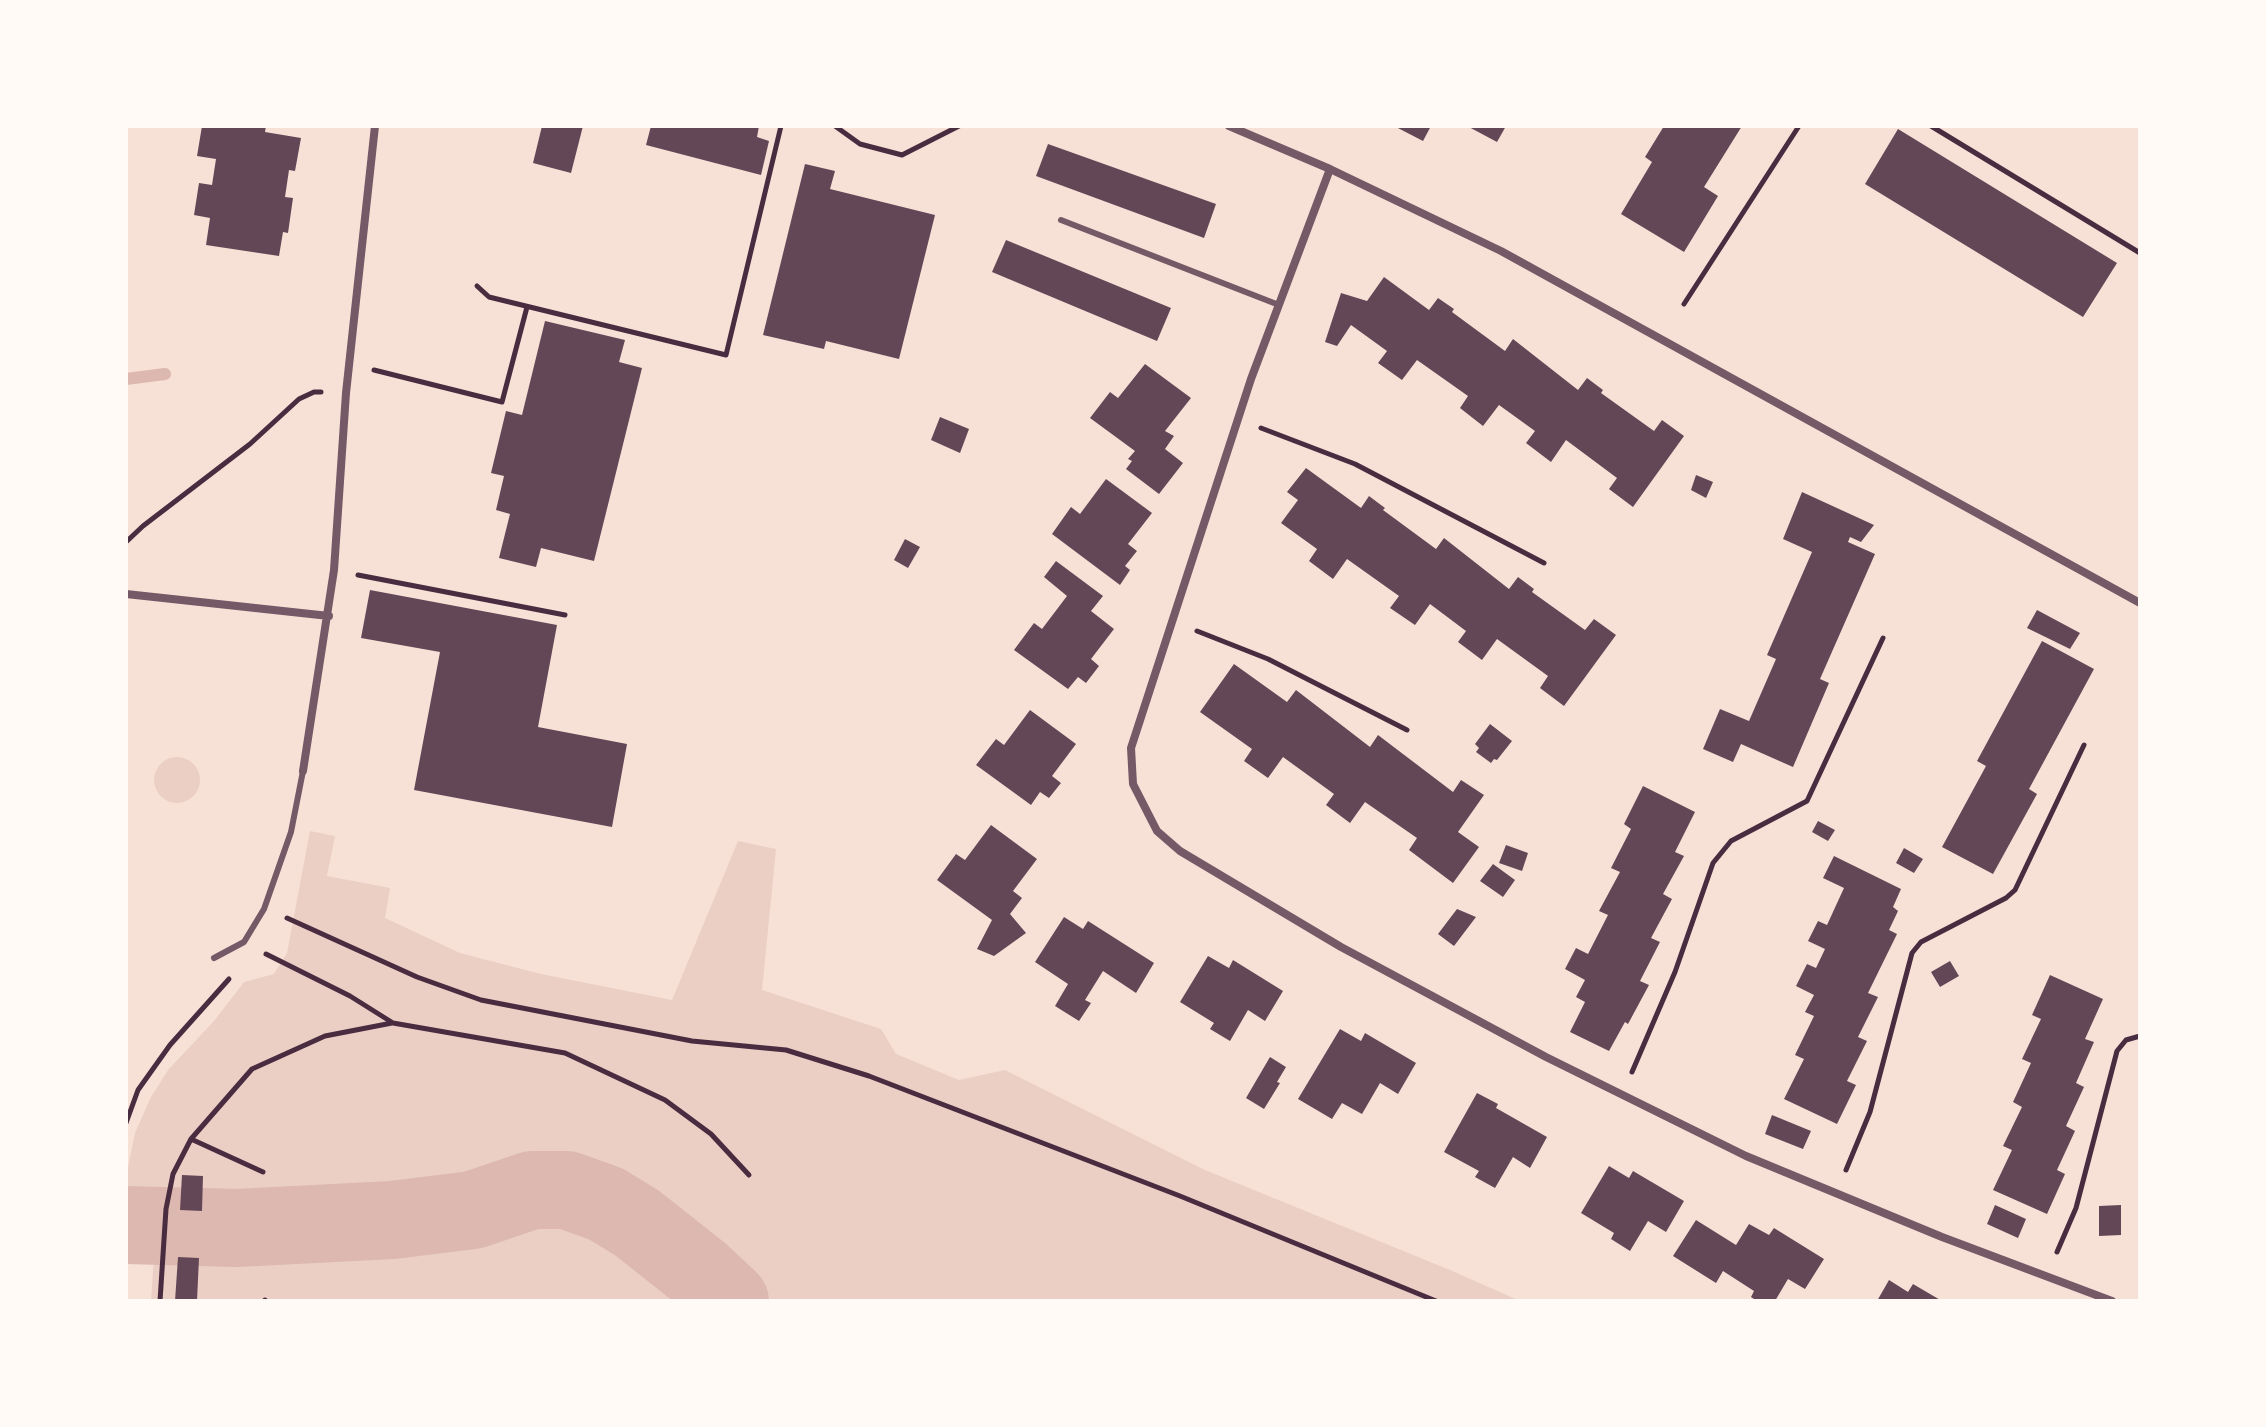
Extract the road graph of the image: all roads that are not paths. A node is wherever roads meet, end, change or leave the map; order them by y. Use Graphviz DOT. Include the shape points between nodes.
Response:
graph roads {
  1 [pos="375,126"];
  2 [pos="1229,126"];
  3 [pos="1330,169"];
  4 [pos="1061,220"];
  5 [pos="1279,305"];
  6 [pos="126,594"];
  7 [pos="2140,603"];
  8 [pos="329,616"];
  9 [pos="303,771"];
  10 [pos="214,958"];
  11 [pos="2112,1301"];
  1 -- 8 [label="street"];
  2 -- 3 [label="street"];
  3 -- 5 [label="street"];
  3 -- 7 [label="street" via="1501,251"];
  4 -- 5 [label="lane"];
  5 -- 11 [label="street" via="1131,748 1133,784 1157,831 1180,851 1341,947 1622,1095 1746,1156"];
  6 -- 8 [label="street"];
  8 -- 9 [label="street"];
  9 -- 10 [label="lane" via="291,832 264,909 244,942"];
}
